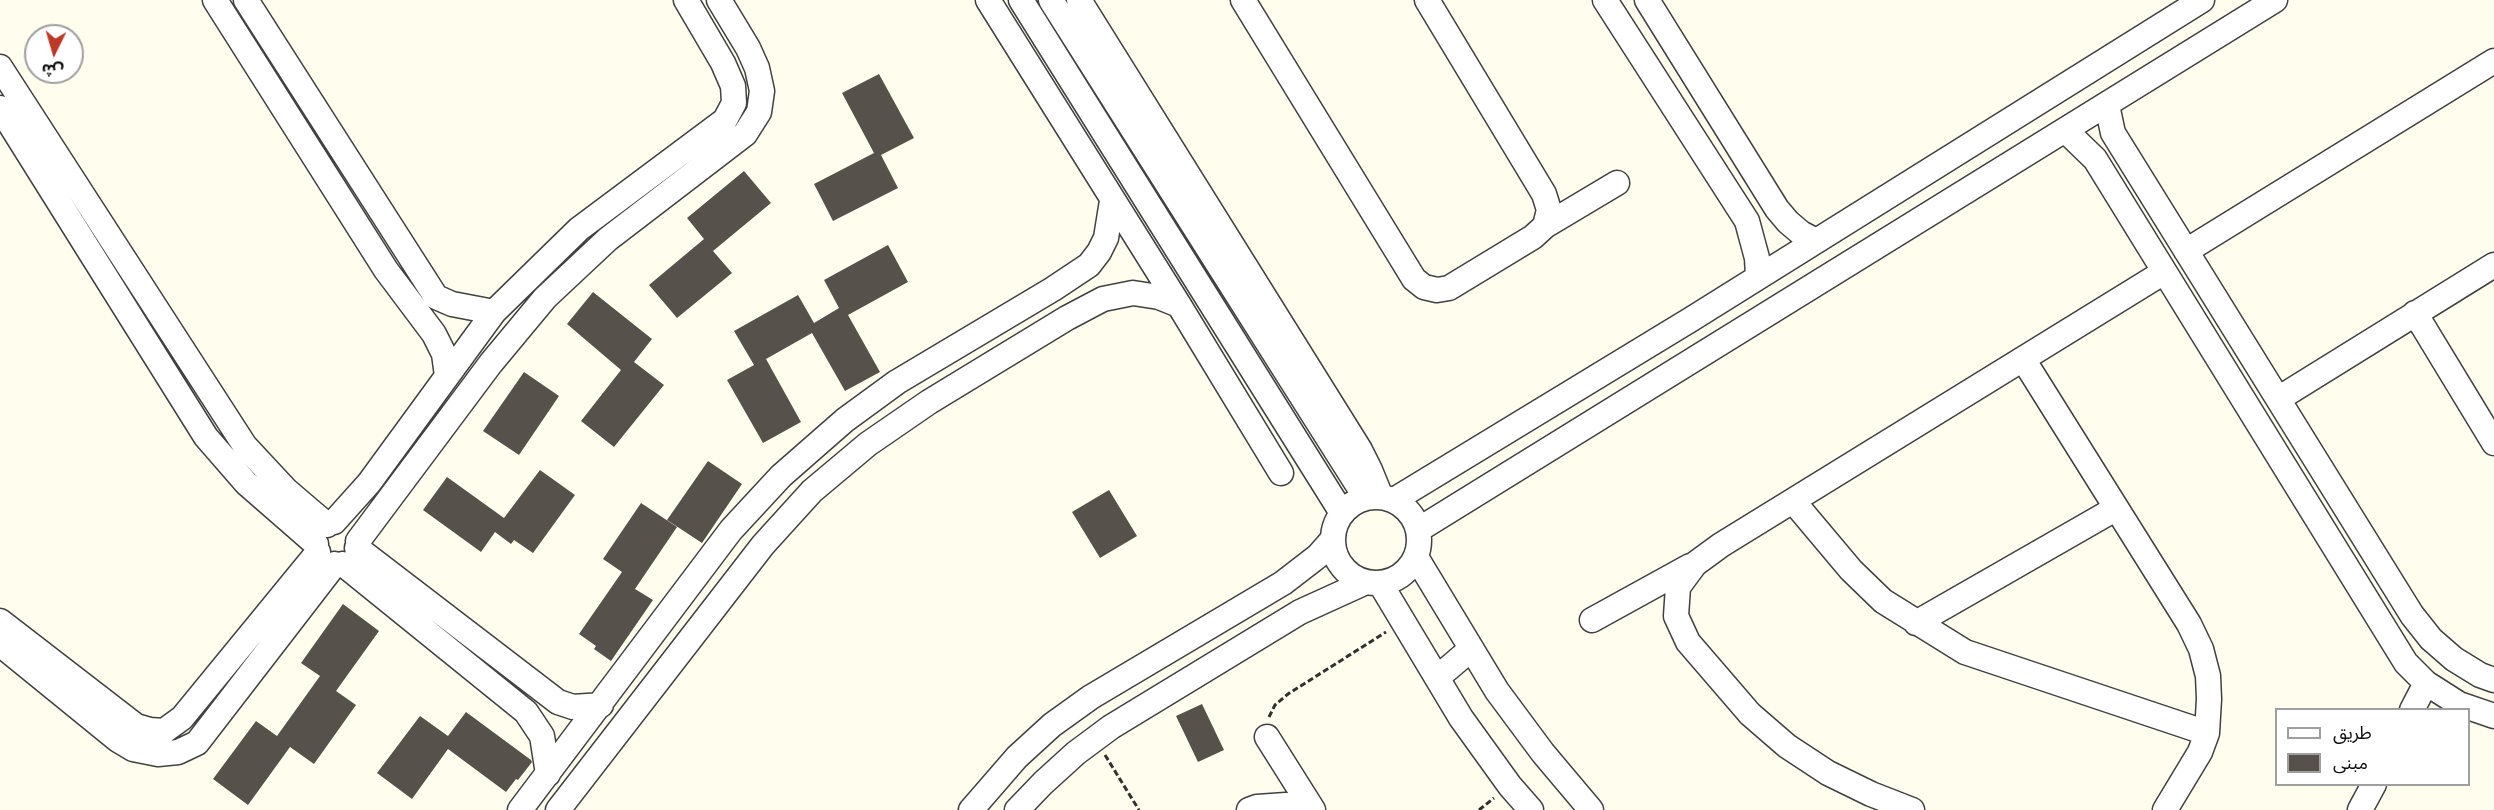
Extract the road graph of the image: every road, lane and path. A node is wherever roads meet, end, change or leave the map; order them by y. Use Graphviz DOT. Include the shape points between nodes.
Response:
graph roads {
  1 [pos="215,0"];
  2 [pos="246,0"];
  3 [pos="686,0"];
  4 [pos="719,0"];
  5 [pos="988,0"];
  6 [pos="1021,0"];
  7 [pos="1051,0"];
  8 [pos="1078,0"];
  9 [pos="1243,0"];
  10 [pos="1427,0"];
  11 [pos="1605,0"];
  12 [pos="1647,0"];
  13 [pos="2202,0"];
  14 [pos="2275,0"];
  15 [pos="2494,61"];
  16 [pos="0,67"];
  17 [pos="2107,105"];
  18 [pos="0,108"];
  19 [pos="2066,131"];
  20 [pos="11,143"];
  21 [pos="1761,179"];
  22 [pos="1617,183"];
  23 [pos="1733,197"];
  24 [pos="1112,201"];
  25 [pos="1545,226"];
  26 [pos="1816,241"];
  27 [pos="2186,251"];
  28 [pos="2494,265"];
  29 [pos="2164,272"];
  30 [pos="135,278"];
  31 [pos="1758,278"];
  32 [pos="1053,289"];
  33 [pos="115,291"];
  34 [pos="436,297"];
  35 [pos="1179,305"];
  36 [pos="494,312"];
  37 [pos="419,313"];
  38 [pos="2415,314"];
  39 [pos="1067,318"];
  40 [pos="1690,320"];
  41 [pos="1710,350"];
  42 [pos="2023,359"];
  43 [pos="447,376"];
  44 [pos="2278,399"];
  45 [pos="2494,443"];
  46 [pos="1281,473"];
  47 [pos="1380,498"];
  48 [pos="1793,501"];
  49 [pos="2115,509"];
  50 [pos="1342,513"];
  51 [pos="1418,530"];
  52 [pos="1333,539"];
  53 [pos="336,545"];
  54 [pos="1416,556"];
  55 [pos="1695,564"];
  56 [pos="1373,582"];
  57 [pos="1592,620"];
  58 [pos="0,621"];
  59 [pos="1403,621"];
  60 [pos="1916,623"];
  61 [pos="0,644"];
  62 [pos="1471,649"];
  63 [pos="1437,678"];
  64 [pos="2494,680"];
  65 [pos="2426,683"];
  66 [pos="541,689"];
  67 [pos="602,705"];
  68 [pos="2413,708"];
  69 [pos="522,709"];
  70 [pos="2494,716"];
  71 [pos="2207,733"];
  72 [pos="1267,737"];
  73 [pos="1095,739"];
  74 [pos="548,774"];
  75 [pos="2372,786"];
  76 [pos="520,810"];
  77 [pos="558,810"];
  78 [pos="971,810"];
  79 [pos="1017,810"];
  80 [pos="1139,810"];
  81 [pos="1249,810"];
  82 [pos="1308,810"];
  83 [pos="1313,810"];
  84 [pos="1531,810"];
  85 [pos="1591,810"];
  86 [pos="1912,810"];
  87 [pos="2165,810"];
  88 [pos="2360,810"];
  1 -- 37 [label="street" via="386,270"];
  2 -- 34 [label="street"];
  3 -- 36 [label="street" via="733,86 734,104 725,120 579,229"];
  4 -- 53 [label="street" via="748,48 762,91 759,112 745,134 608,240 545,298"];
  5 -- 24 [label="street"];
  6 -- 50 [label="street"];
  7 -- 47 [label="street"];
  8 -- 47 [label="street" via="1360,450"];
  9 -- 25 [label="street" via="1414,279 1424,287 1449,288"];
  10 -- 25 [label="street" via="1544,194 1549,210"];
  11 -- 23 [label="street"];
  12 -- 21 [label="street"];
  13 -- 26 [label="street"];
  14 -- 17 [label="street"];
  15 -- 27 [label="street"];
  16 -- 30 [label="street"];
  17 -- 19 [label="street"];
  17 -- 27 [label="street" via="2113,133"];
  18 -- 20 [label="street"];
  19 -- 29 [label="street" via="2095,159"];
  19 -- 41 [label="street"];
  20 -- 33 [label="street"];
  21 -- 23 [label="street"];
  21 -- 26 [label="street" via="1788,222"];
  22 -- 25 [label="street"];
  23 -- 31 [label="street" via="1753,240"];
  24 -- 32 [label="street" via="1106,238 1099,252 1089,265"];
  24 -- 35 [label="street"];
  26 -- 31 [label="street"];
  27 -- 44 [label="street"];
  28 -- 38 [label="street"];
  29 -- 42 [label="street"];
  29 -- 65 [label="street" via="2390,639"];
  30 -- 33 [label="street"];
  30 -- 53 [label="street" via="245,446"];
  31 -- 40 [label="street"];
  32 -- 39 [label="street" via="1071,295 1074,308"];
  32 -- 67 [label="street" via="897,382 845,420 781,476 731,530"];
  33 -- 53 [label="street" via="206,437 246,483"];
  34 -- 36 [label="street" via="461,307"];
  34 -- 37 [label="street" via="434,309"];
  35 -- 39 [label="street" via="1159,297 1125,294 1103,299"];
  35 -- 46 [label="street"];
  36 -- 43 [label="street"];
  37 -- 43 [label="street" via="444,354"];
  38 -- 44 [label="street"];
  38 -- 45 [label="street"];
  39 -- 77 [label="street" via="929,402 868,444 812,491 763,545"];
  40 -- 41 [label="street"];
  40 -- 47 [label="street"];
  41 -- 51 [label="street"];
  42 -- 48 [label="street"];
  42 -- 49 [label="street"];
  43 -- 53 [label="street" via="369,483"];
  44 -- 64 [label="street" via="2412,615 2454,659"];
  47 -- 50 [label="street" via="1353,503"];
  47 -- 51 [label="street" via="1405,508"];
  48 -- 55 [label="street"];
  48 -- 60 [label="street" via="1851,570 1883,601"];
  49 -- 60 [label="street"];
  49 -- 71 [label="street" via="2201,649 2210,699"];
  50 -- 52 [label="street"];
  51 -- 54 [label="street"];
  52 -- 56 [label="street" via="1342,566 1352,576"];
  52 -- 78 [label="street" via="1283,583 1091,697 1052,725 1017,757"];
  53 -- 58 [label="street" via="182,718 164,730 136,726"];
  53 -- 61 [label="street" via="197,743 178,752 158,754 133,749 118,740"];
  53 -- 66 [label="street"];
  53 -- 69 [label="street"];
  54 -- 56 [label="street" via="1395,579"];
  54 -- 62 [label="street"];
  55 -- 57 [label="street"];
  55 -- 86 [label="street" via="1678,587 1676,616 1688,642 1717,678 1787,746 1827,773"];
  56 -- 59 [label="street"];
  56 -- 73 [label="street" via="1300,612"];
  59 -- 63 [label="street"];
  59 -- 72 [label="path" via="1275,705 1267,720"];
  60 -- 71 [label="street" via="1965,652"];
  62 -- 63 [label="street"];
  62 -- 85 [label="street" via="1543,753"];
  63 -- 84 [label="street" via="1461,718"];
  65 -- 68 [label="street"];
  65 -- 70 [label="street" via="2459,704"];
  66 -- 67 [label="street" via="573,707"];
  66 -- 69 [label="street" via="538,705"];
  67 -- 74 [label="street"];
  69 -- 74 [label="street" via="542,736"];
  71 -- 87 [label="street" via="2200,753"];
  72 -- 83 [label="street"];
  73 -- 79 [label="street"];
  73 -- 80 [label="path"];
  74 -- 76 [label="street"];
  75 -- 88 [label="street"];
  81 -- 82 [label="street" via="1286,805"];
}
